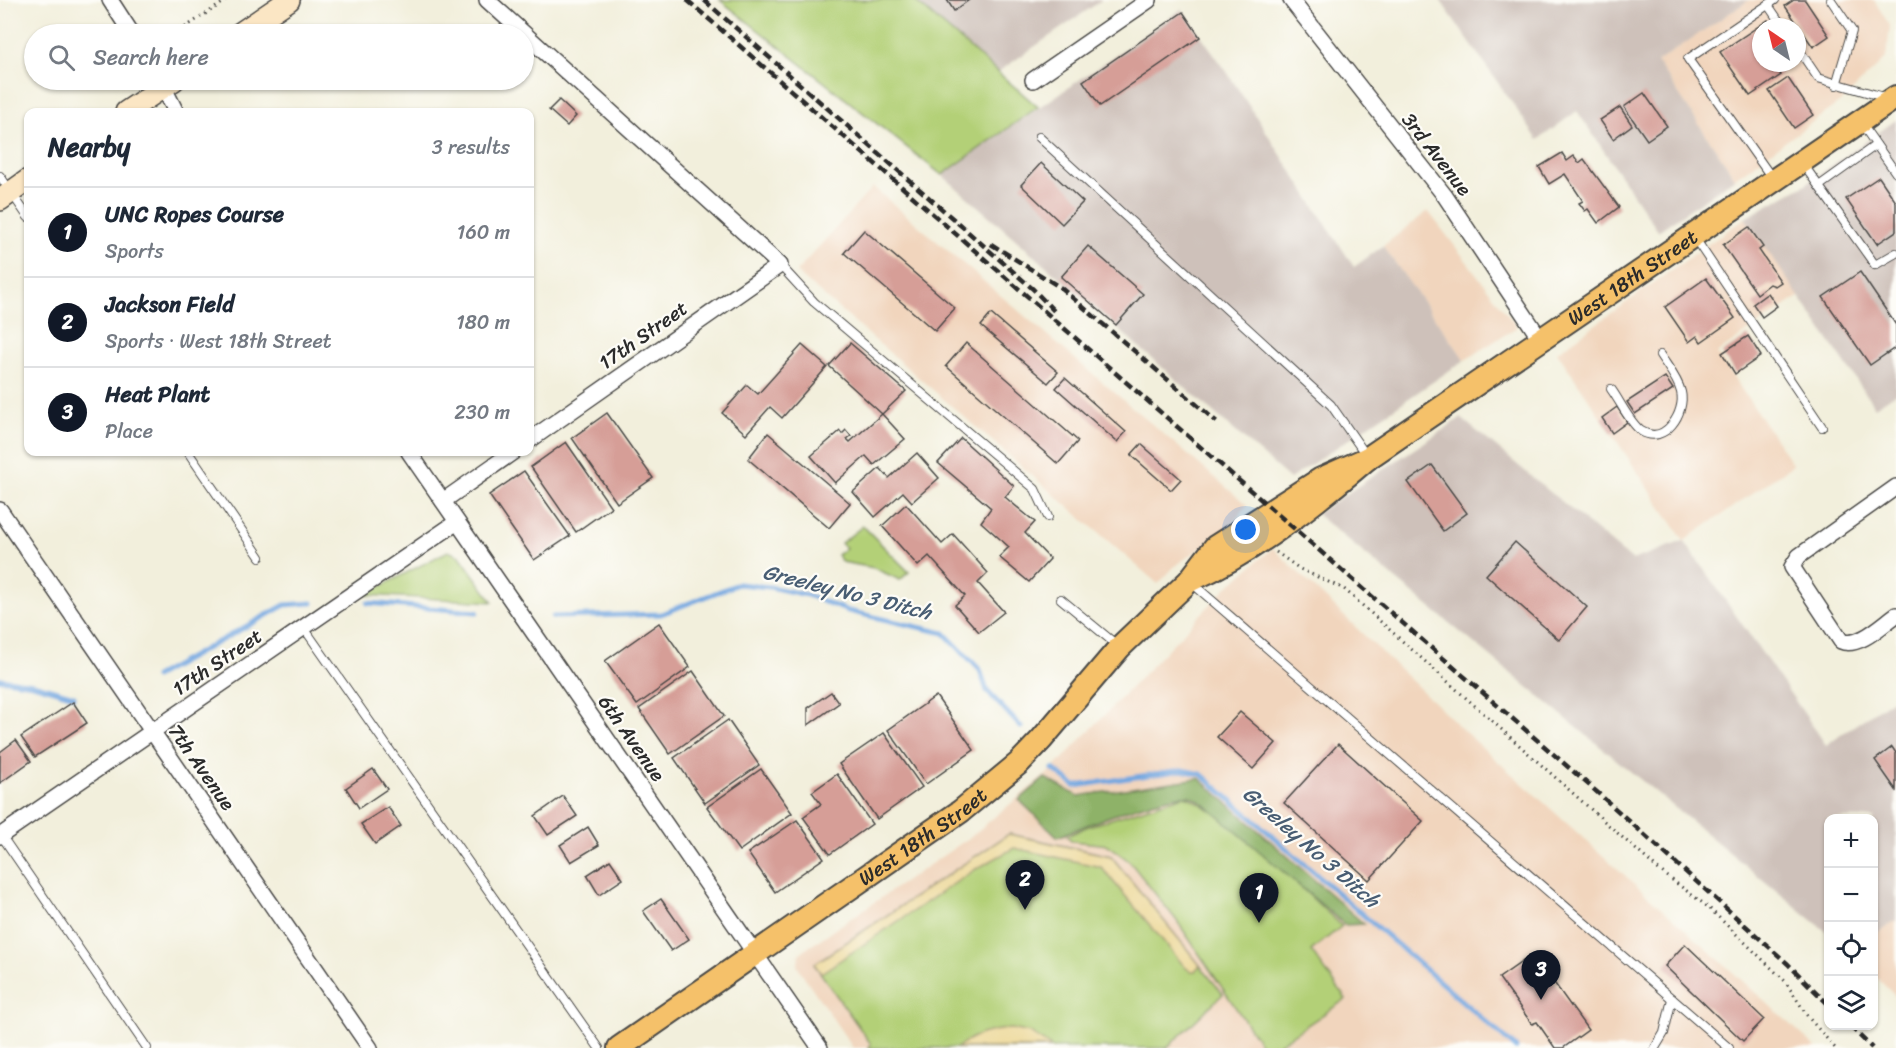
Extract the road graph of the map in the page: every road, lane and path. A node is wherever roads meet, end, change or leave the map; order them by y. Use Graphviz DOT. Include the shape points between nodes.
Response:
graph roads {
  1 [pos="110,0"];
  2 [pos="227,0"];
  3 [pos="289,0"];
  4 [pos="487,0"];
  5 [pos="1149,0"];
  6 [pos="1291,0"];
  7 [pos="1831,0"];
  8 [pos="1771,2"];
  9 [pos="1779,18"];
  10 [pos="126,24"];
  11 [pos="190,24"];
  12 [pos="254,24"];
  13 [pos="514,24"];
  14 [pos="534,43"];
  15 [pos="1806,60"];
  16 [pos="1033,80"];
  17 [pos="1836,85"];
  18 [pos="155,90"];
  19 [pos="169,90"];
  20 [pos="1894,98"];
  21 [pos="131,108"];
  22 [pos="175,108"];
  23 [pos="1860,122"];
  24 [pos="1039,137"];
  25 [pos="1876,146"];
  26 [pos="1802,162"];
  27 [pos="1896,173"];
  28 [pos="1774,181"];
  29 [pos="1819,186"];
  30 [pos="10,187"];
  31 [pos="24,210"];
  32 [pos="1693,236"];
  33 [pos="1896,253"];
  34 [pos="780,265"];
  35 [pos="1541,340"];
  36 [pos="1660,355"];
  37 [pos="1611,389"];
  38 [pos="1822,427"];
  39 [pos="534,437"];
  40 [pos="191,456"];
  41 [pos="412,456"];
  42 [pos="507,456"];
  43 [pos="1368,458"];
  44 [pos="1896,487"];
  45 [pos="443,501"];
  46 [pos="0,510"];
  47 [pos="1048,517"];
  48 [pos="457,522"];
  49 [pos="1260,540"];
  50 [pos="260,557"];
  51 [pos="1189,581"];
  52 [pos="1061,599"];
  53 [pos="1896,615"];
  54 [pos="304,628"];
  55 [pos="1120,647"];
  56 [pos="152,731"];
  57 [pos="1,836"];
  58 [pos="756,954"];
  59 [pos="1672,999"];
  60 [pos="147,1048"];
  61 [pos="370,1048"];
  62 [pos="599,1048"];
  63 [pos="619,1048"];
  64 [pos="820,1048"];
  65 [pos="1656,1048"];
  66 [pos="1729,1048"];
  67 [pos="1835,1048"];
  1 -- 10 [label="street"];
  2 -- 11 [label="path"];
  3 -- 12 [label="main road"];
  4 -- 13 [label="street"];
  5 -- 16 [label="street"];
  6 -- 35 [label="street, 3rd Avenue" via="1445,196"];
  7 -- 17 [label="lane" via="1852,31"];
  8 -- 9 [label="lane"];
  8 -- 28 [label="lane" via="1688,59"];
  14 -- 34 [label="street"];
  15 -- 17 [label="lane" via="1818,78"];
  17 -- 20 [label="lane"];
  18 -- 21 [label="main road"];
  19 -- 22 [label="street"];
  20 -- 23 [label="main road, West 18th Street"];
  23 -- 25 [label="lane"];
  23 -- 26 [label="main road, West 18th Street"];
  24 -- 43 [label="lane" via="1331,405"];
  25 -- 27 [label="lane"];
  25 -- 29 [label="lane"];
  26 -- 28 [label="main road, West 18th Street"];
  26 -- 29 [label="lane"];
  28 -- 32 [label="main road, West 18th Street"];
  29 -- 33 [label="lane" via="1875,265"];
  30 -- 31 [label="lane"];
  32 -- 35 [label="main road, West 18th Street"];
  32 -- 38 [label="lane"];
  34 -- 39 [label="street, 17th Street"];
  34 -- 47 [label="lane" via="814,302 1035,489"];
  35 -- 43 [label="main road, West 18th Street"];
  36 -- 37 [label="lane" via="1681,390 1682,401 1680,413 1666,430 1652,435 1641,430"];
  40 -- 50 [label="lane"];
  41 -- 45 [label="street, 6th Avenue"];
  42 -- 45 [label="street"];
  43 -- 49 [label="main road, West 18th Street"];
  43 -- 51 [label="main road, West 18th Street" via="1321,479 1215,547"];
  44 -- 53 [label="street" via="1799,556 1792,567 1845,643 1861,639"];
  45 -- 48 [label="street, 6th Avenue"];
  46 -- 56 [label="street, 7th Avenue"];
  48 -- 54 [label="street, 17th Street"];
  48 -- 58 [label="street, 6th Avenue"];
  49 -- 51 [label="main road, West 18th Street" via="1230,562"];
  49 -- 67 [label="path" via="1300,569 1344,589 1659,870 1708,907 1785,981 1808,1017"];
  51 -- 55 [label="main road, West 18th Street"];
  51 -- 59 [label="lane"];
  52 -- 55 [label="lane"];
  54 -- 56 [label="street, 17th Street"];
  54 -- 62 [label="lane"];
  55 -- 58 [label="main road, West 18th Street" via="1019,763 908,849"];
  56 -- 57 [label="street, 17th Street"];
  56 -- 61 [label="street, 7th Avenue"];
  57 -- 60 [label="lane"];
  58 -- 63 [label="main road, West 18th Street"];
  58 -- 64 [label="street, 6th Avenue"];
  59 -- 65 [label="lane"];
  59 -- 66 [label="lane"];
}
